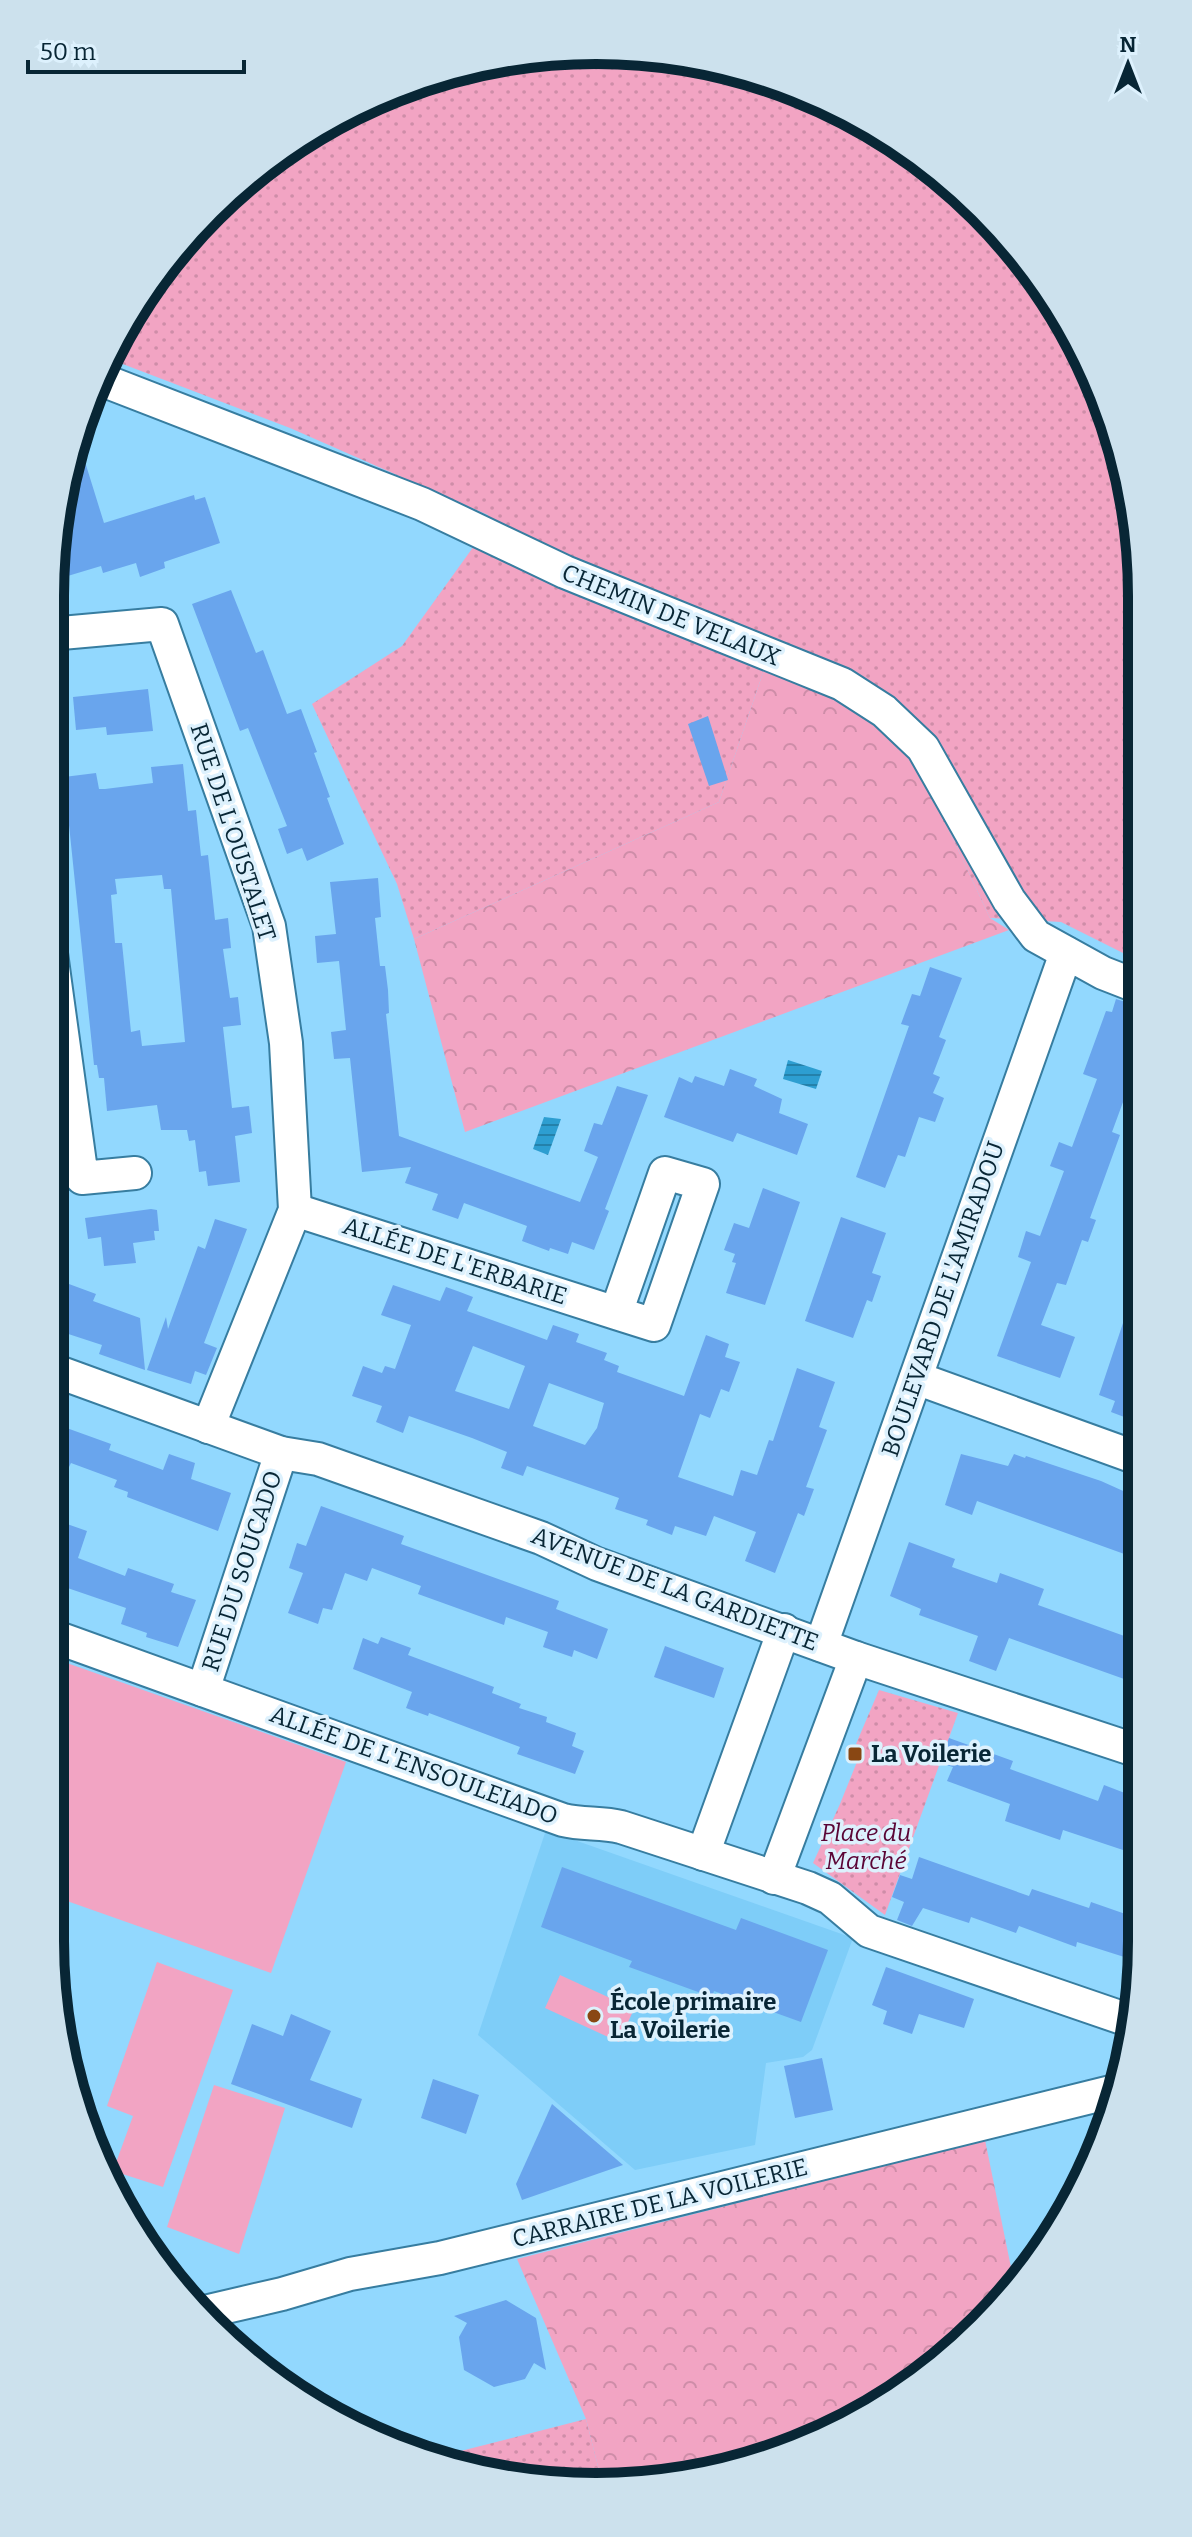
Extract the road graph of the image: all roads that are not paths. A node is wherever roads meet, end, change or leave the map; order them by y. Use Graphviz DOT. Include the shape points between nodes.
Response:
graph roads {
  1 [pos="109,382"];
  2 [pos="64,633"];
  3 [pos="1066,953"];
  4 [pos="1128,983"];
  5 [pos="64,1048"];
  6 [pos="135,1173"];
  7 [pos="295,1210"];
  8 [pos="616,1313"];
  9 [pos="64,1374"];
  10 [pos="916,1378"];
  11 [pos="208,1427"];
  12 [pos="281,1453"];
  13 [pos="1128,1455"];
  14 [pos="784,1630"];
  15 [pos="64,1640"];
  16 [pos="821,1645"];
  17 [pos="856,1658"];
  18 [pos="203,1690"];
  19 [pos="1128,1748"];
  20 [pos="703,1854"];
  21 [pos="774,1878"];
  22 [pos="1122,2018"];
  23 [pos="1106,2093"];
  24 [pos="213,2310"];
  1 -- 3 [label="street, CHEMIN DE VELAUX" via="422,504 565,572 842,684 884,711 923,748 1009,900 1036,936"];
  2 -- 7 [label="street, RUE DE L'OUSTALET" via="162,624 269,926 286,1043"];
  3 -- 4 [label="street, CHEMIN DE VELAUX"];
  3 -- 10 [label="street, BOULEVARD DE L'AMIRADOU"];
  5 -- 6 [label="street" via="82,1178"];
  7 -- 8 [label="street, ALLÉE DE L'ERBARIE"];
  7 -- 11 [label="street, RUE DE L'OUSTALET"];
  9 -- 11 [label="street, AVENUE DE LA GARDIETTE"];
  10 -- 13 [label="street"];
  10 -- 16 [label="street, BOULEVARD DE L'AMIRADOU"];
  11 -- 12 [label="street, AVENUE DE LA GARDIETTE"];
  12 -- 14 [label="street, AVENUE DE LA GARDIETTE" via="318,1459"];
  12 -- 18 [label="street, RUE DU SOUCADO"];
  14 -- 16 [label="street, AVENUE DE LA GARDIETTE"];
  14 -- 20 [label="street"];
  15 -- 18 [label="street, ALLÉE DE L'ENSOULEIADO"];
  16 -- 17 [label="street, AVENUE DE LA GARDIETTE"];
  17 -- 19 [label="street, AVENUE DE LA GARDIETTE"];
  17 -- 21 [label="street"];
  18 -- 20 [label="street, ALLÉE DE L'ENSOULEIADO" via="532,1808 581,1824 621,1827"];
  20 -- 21 [label="street, ALLÉE DE L'ENSOULEIADO"];
  21 -- 22 [label="street, ALLÉE DE L'ENSOULEIADO" via="830,1898 869,1931"];
  23 -- 24 [label="street, CARRAIRE DE LA VOILERIE"];
}
